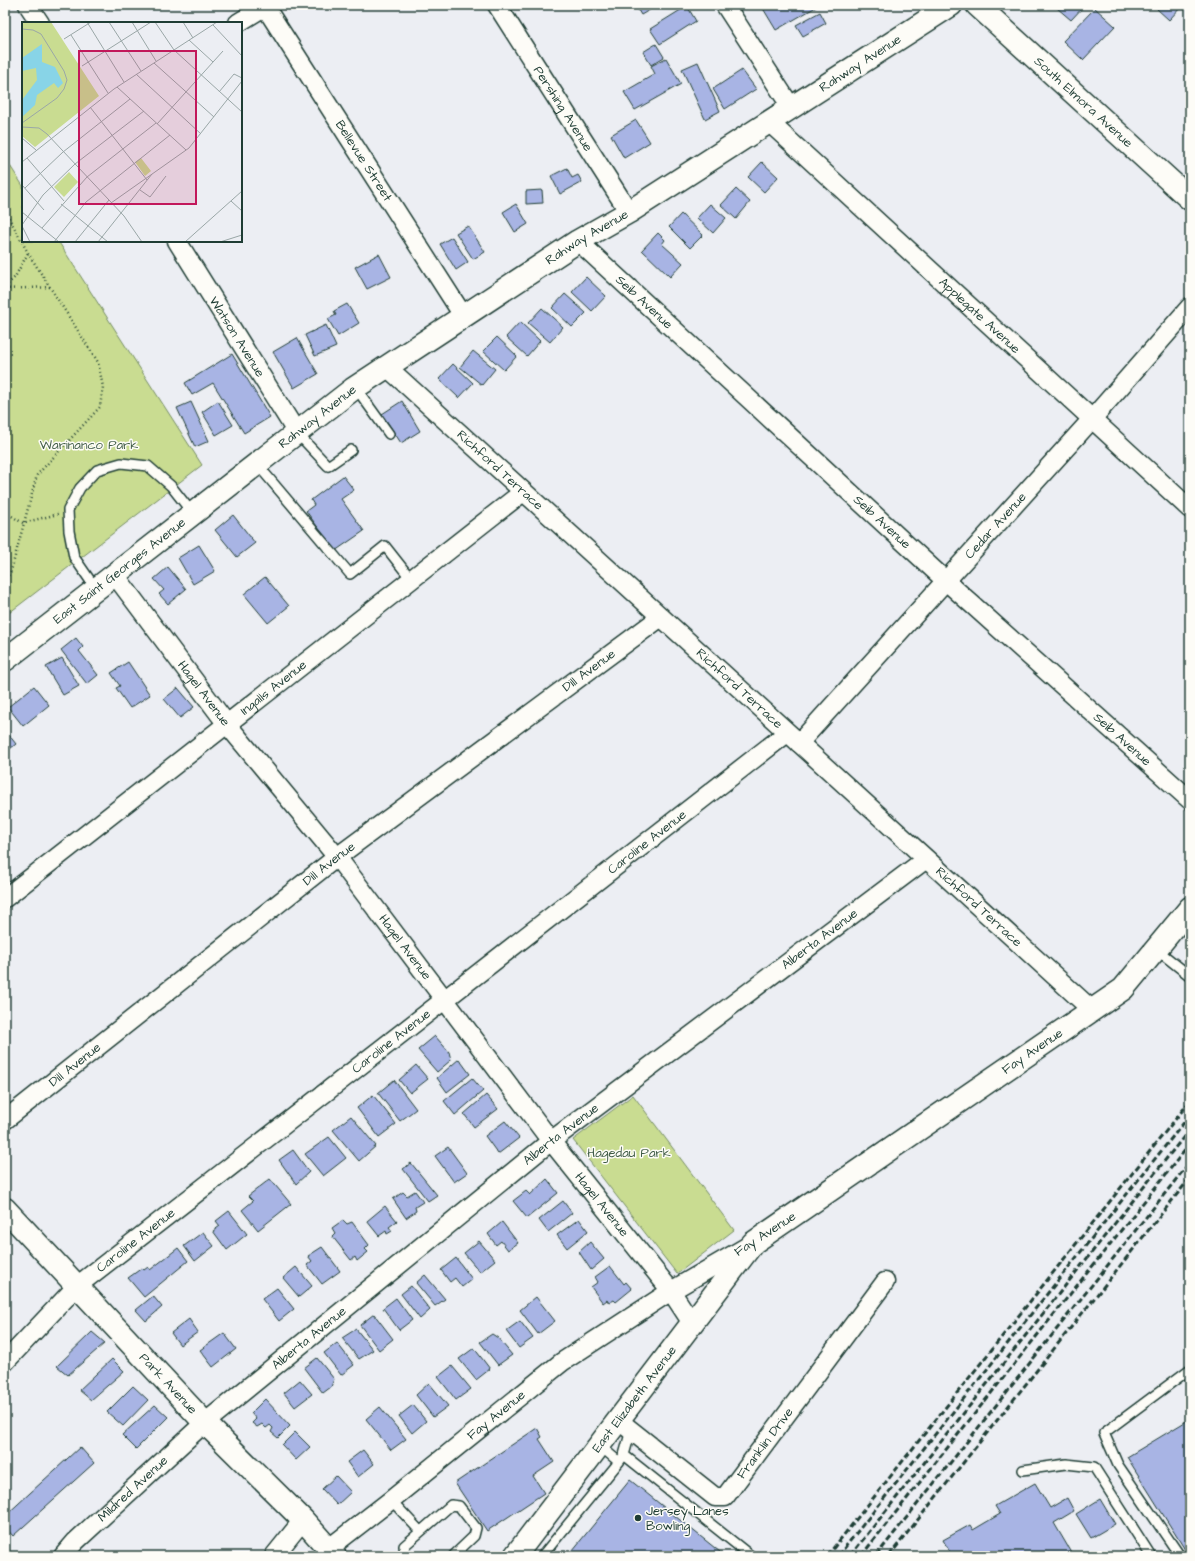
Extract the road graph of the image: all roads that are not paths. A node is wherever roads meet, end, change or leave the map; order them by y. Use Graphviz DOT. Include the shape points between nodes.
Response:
graph roads {
  1 [pos="28,5"];
  2 [pos="265,5"];
  3 [pos="497,5"];
  4 [pos="725,5"];
  5 [pos="951,5"];
  6 [pos="977,5"];
  7 [pos="39,22"];
  8 [pos="240,22"];
  9 [pos="791,108"];
  10 [pos="769,122"];
  11 [pos="1190,199"];
  12 [pos="629,212"];
  13 [pos="578,241"];
  14 [pos="178,242"];
  15 [pos="1190,307"];
  16 [pos="464,317"];
  17 [pos="387,367"];
  18 [pos="356,388"];
  19 [pos="1092,419"];
  20 [pos="297,433"];
  21 [pos="389,434"];
  22 [pos="351,450"];
  23 [pos="257,464"];
  24 [pos="233,482"];
  25 [pos="523,492"];
  26 [pos="1190,509"];
  27 [pos="193,514"];
  28 [pos="115,575"];
  29 [pos="411,579"];
  30 [pos="946,581"];
  31 [pos="96,589"];
  32 [pos="660,617"];
  33 [pos="5,660"];
  34 [pos="226,723"];
  35 [pos="793,738"];
  36 [pos="1190,800"];
  37 [pos="337,857"];
  38 [pos="926,859"];
  39 [pos="5,898"];
  40 [pos="1190,908"];
  41 [pos="1156,949"];
  42 [pos="1190,976"];
  43 [pos="445,1000"];
  44 [pos="1092,1010"];
  45 [pos="5,1120"];
  46 [pos="551,1141"];
  47 [pos="5,1209"];
  48 [pos="753,1243"];
  49 [pos="885,1282"];
  50 [pos="77,1286"];
  51 [pos="671,1291"];
  52 [pos="692,1323"];
  53 [pos="5,1362"];
  54 [pos="1190,1369"];
  55 [pos="205,1423"];
  56 [pos="625,1425"];
  57 [pos="599,1445"];
  58 [pos="621,1459"];
  59 [pos="1023,1470"];
  60 [pos="391,1500"];
  61 [pos="303,1520"];
  62 [pos="420,1531"];
  63 [pos="331,1552"];
  64 [pos="521,1554"];
  65 [pos="63,1556"];
  66 [pos="274,1556"];
  67 [pos="408,1556"];
  68 [pos="453,1556"];
  69 [pos="542,1556"];
  70 [pos="751,1556"];
  71 [pos="1151,1556"];
  72 [pos="1180,1556"];
  1 -- 7 [label="street"];
  2 -- 8 [label="street"];
  2 -- 16 [label="street, Bellevue Street"];
  3 -- 12 [label="street, Pershing Avenue"];
  4 -- 9 [label="street"];
  5 -- 9 [label="main road, Rahway Avenue"];
  6 -- 11 [label="main road, South Elmora Avenue"];
  9 -- 10 [label="main road, Rahway Avenue"];
  10 -- 12 [label="main road, Rahway Avenue"];
  10 -- 19 [label="street, Applegate Avenue"];
  12 -- 13 [label="main road, Rahway Avenue"];
  13 -- 16 [label="main road, Rahway Avenue"];
  13 -- 30 [label="street, Seib Avenue"];
  14 -- 20 [label="street, Watson Avenue"];
  15 -- 19 [label="street, Cedar Avenue"];
  16 -- 17 [label="main road, Rahway Avenue"];
  17 -- 18 [label="main road, Rahway Avenue"];
  17 -- 25 [label="street, Richford Terrace"];
  18 -- 20 [label="main road, Rahway Avenue"];
  18 -- 21 [label="lane"];
  19 -- 26 [label="street, Applegate Avenue"];
  19 -- 30 [label="street, Cedar Avenue"];
  20 -- 22 [label="lane" via="328,466"];
  20 -- 23 [label="main road, Rahway Avenue"];
  23 -- 24 [label="main road, Rahway Avenue"];
  23 -- 29 [label="lane" via="350,574 385,546"];
  24 -- 27 [label="main road, East Saint Georges Avenue"];
  25 -- 29 [label="street, Ingalls Avenue"];
  25 -- 32 [label="street, Richford Terrace"];
  27 -- 28 [label="main road, East Saint Georges Avenue"];
  27 -- 31 [label="lane" via="171,486 148,466 121,463 97,470 80,488 68,510 74,557"];
  28 -- 31 [label="main road, East Saint Georges Avenue"];
  28 -- 34 [label="street, Hagel Avenue"];
  29 -- 34 [label="street, Ingalls Avenue"];
  30 -- 35 [label="street, Cedar Avenue"];
  30 -- 36 [label="street, Seib Avenue"];
  31 -- 33 [label="main road, East Saint Georges Avenue"];
  32 -- 35 [label="street, Richford Terrace"];
  32 -- 37 [label="street, Dill Avenue"];
  34 -- 37 [label="street, Hagel Avenue"];
  34 -- 39 [label="street, Ingalls Avenue"];
  35 -- 38 [label="street, Richford Terrace"];
  35 -- 43 [label="street, Caroline Avenue"];
  37 -- 43 [label="street, Hagel Avenue"];
  37 -- 45 [label="street, Dill Avenue"];
  38 -- 44 [label="street, Richford Terrace"];
  38 -- 46 [label="street, Alberta Avenue"];
  40 -- 41 [label="main road, Fay Avenue"];
  41 -- 42 [label="lane"];
  41 -- 44 [label="main road, Fay Avenue" via="1123,989"];
  43 -- 46 [label="street, Hagel Avenue"];
  43 -- 50 [label="street, Caroline Avenue"];
  44 -- 48 [label="main road, Fay Avenue"];
  46 -- 51 [label="street, Hagel Avenue"];
  46 -- 55 [label="street, Alberta Avenue"];
  47 -- 50 [label="main road, Park Avenue"];
  48 -- 51 [label="street, Fay Avenue"];
  48 -- 52 [label="main road, East Elizabeth Avenue"];
  49 -- 56 [label="street, Franklin Drive" via="725,1497 715,1497"];
  50 -- 53 [label="street, Caroline Avenue"];
  50 -- 55 [label="main road, Park Avenue"];
  51 -- 52 [label="street, Hagel Avenue"];
  51 -- 60 [label="street, Fay Avenue" via="562,1362"];
  52 -- 56 [label="main road, East Elizabeth Avenue"];
  54 -- 72 [label="lane" via="1104,1433 1118,1465"];
  55 -- 61 [label="main road, Park Avenue"];
  55 -- 65 [label="street, Mildred Avenue" via="75,1542"];
  56 -- 57 [label="main road, East Elizabeth Avenue"];
  56 -- 58 [label="lane"];
  57 -- 58 [label="lane"];
  57 -- 64 [label="main road, East Elizabeth Avenue"];
  58 -- 69 [label="lane"];
  58 -- 70 [label="lane"];
  59 -- 71 [label="lane" via="1066,1464 1094,1467"];
  60 -- 62 [label="lane"];
  60 -- 63 [label="street, Fay Avenue"];
  61 -- 63 [label="main road, Park Avenue"];
  61 -- 66 [label="street"];
  62 -- 67 [label="lane" via="404,1546 405,1554"];
  62 -- 68 [label="lane" via="451,1505 459,1506 476,1528 474,1536"];
}
